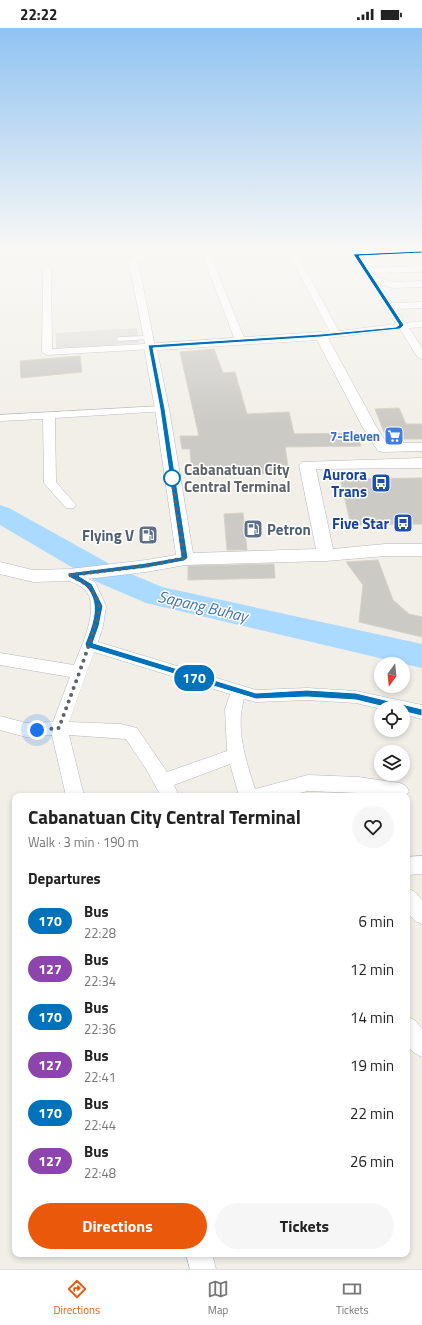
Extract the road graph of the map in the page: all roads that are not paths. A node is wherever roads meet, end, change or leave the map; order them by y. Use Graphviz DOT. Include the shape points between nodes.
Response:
graph roads {
  1 [pos="47,307"];
  2 [pos="142,307"];
  3 [pos="227,307"];
  4 [pos="321,307"];
  5 [pos="391,307"];
  6 [pos="422,324"];
  7 [pos="401,325"];
  8 [pos="336,334"];
  9 [pos="321,336"];
  10 [pos="119,339"];
  11 [pos="240,340"];
  12 [pos="149,342"];
  13 [pos="418,344"];
  14 [pos="422,356"];
  15 [pos="162,409"];
  16 [pos="49,416"];
  17 [pos="0,418"];
  18 [pos="422,447"];
  19 [pos="422,463"];
  20 [pos="70,505"];
  21 [pos="422,550"];
  22 [pos="326,554"];
  23 [pos="184,558"];
  24 [pos="0,568"];
  25 [pos="77,574"];
  26 [pos="89,644"];
  27 [pos="0,659"];
  28 [pos="79,672"];
  29 [pos="239,691"];
  30 [pos="422,712"];
  31 [pos="0,723"];
  32 [pos="59,728"];
  33 [pos="236,755"];
  34 [pos="167,789"];
  35 [pos="400,791"];
  36 [pos="75,793"];
  37 [pos="247,793"];
  38 [pos="269,793"];
  39 [pos="422,865"];
  40 [pos="410,866"];
  41 [pos="410,901"];
  42 [pos="422,914"];
  43 [pos="410,1032"];
  44 [pos="422,1046"];
  45 [pos="200,1257"];
  46 [pos="203,1269"];
  1 -- 12 [label="street" via="47,352"];
  2 -- 12 [label="street"];
  3 -- 11 [label="street"];
  4 -- 8 [label="street"];
  5 -- 7 [label="street"];
  6 -- 7 [label="street"];
  7 -- 8 [label="street" via="398,328"];
  7 -- 13 [label="street"];
  8 -- 9 [label="street"];
  9 -- 11 [label="street"];
  9 -- 18 [label="street" via="383,448"];
  10 -- 12 [label="lane"];
  11 -- 12 [label="street"];
  12 -- 15 [label="street"];
  13 -- 14 [label="street"];
  15 -- 16 [label="street"];
  15 -- 23 [label="street"];
  16 -- 17 [label="street"];
  16 -- 20 [label="street" via="50,483"];
  19 -- 22 [label="street" via="307,465"];
  21 -- 22 [label="street"];
  22 -- 23 [label="street"];
  23 -- 25 [label="street" via="146,566"];
  24 -- 25 [label="street" via="33,576"];
  25 -- 26 [label="street" via="90,586 99,606 96,626"];
  26 -- 28 [label="street"];
  26 -- 29 [label="street"];
  27 -- 28 [label="street"];
  28 -- 32 [label="street"];
  29 -- 30 [label="street" via="256,696 307,694 356,697"];
  29 -- 33 [label="street" via="233,709"];
  31 -- 32 [label="street" via="26,730"];
  32 -- 34 [label="street" via="131,733 149,756"];
  32 -- 36 [label="street"];
  33 -- 34 [label="street"];
  33 -- 37 [label="street"];
  35 -- 38 [label="street" via="358,785 308,783"];
  39 -- 40 [label="street"];
  41 -- 42 [label="street"];
  43 -- 44 [label="street"];
  45 -- 46 [label="street"];
}
